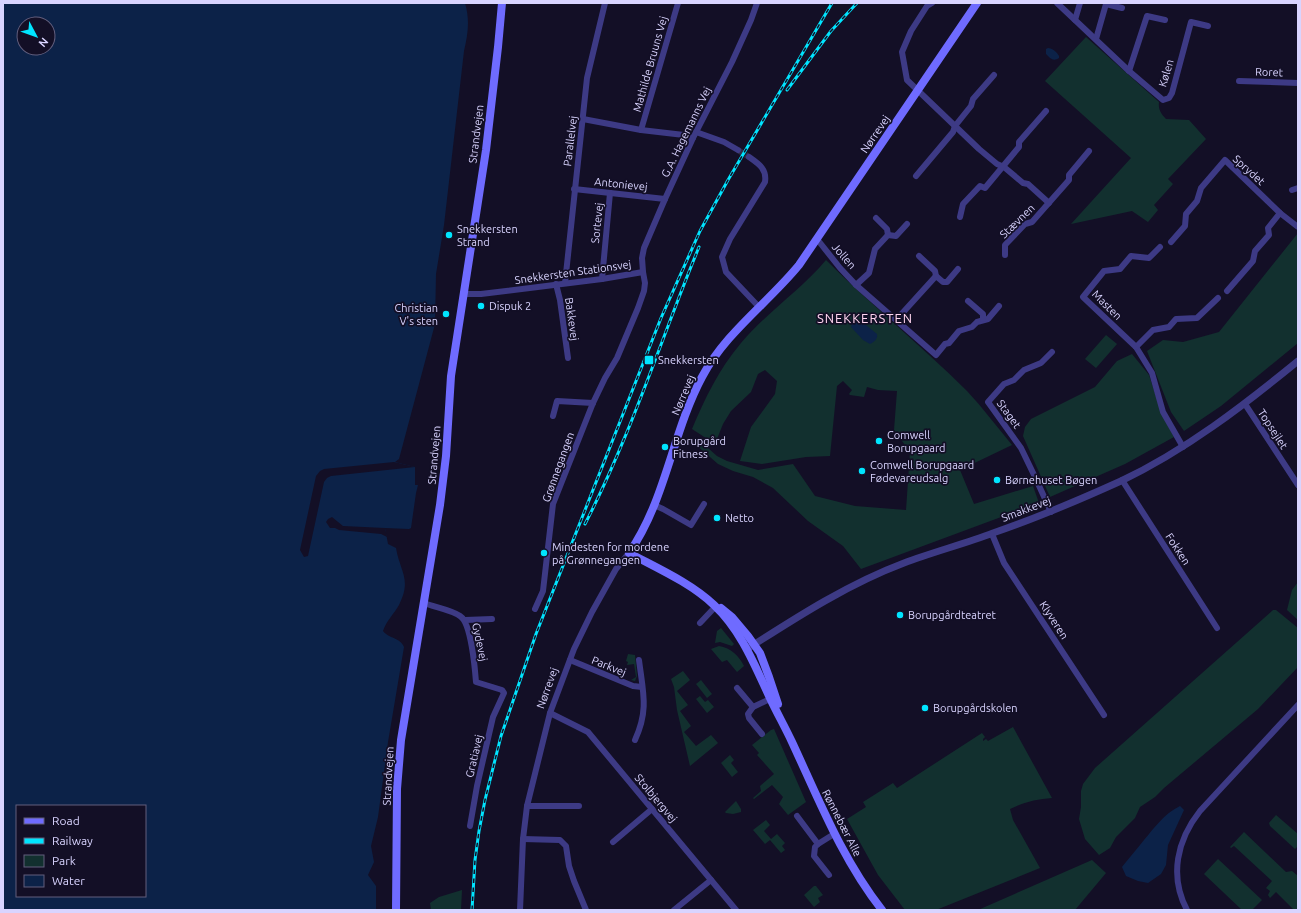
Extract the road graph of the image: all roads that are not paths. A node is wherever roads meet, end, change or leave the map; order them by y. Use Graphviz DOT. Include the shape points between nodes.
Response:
graph roads {
  1 [pos="502,3"];
  2 [pos="605,3"];
  3 [pos="678,3"];
  4 [pos="757,3"];
  5 [pos="932,3"];
  6 [pos="977,3"];
  7 [pos="1057,3"];
  8 [pos="1080,3"];
  9 [pos="1122,8"];
  10 [pos="1075,20"];
  11 [pos="1165,20"];
  12 [pos="1208,26"];
  13 [pos="1096,39"];
  14 [pos="1129,70"];
  15 [pos="994,75"];
  16 [pos="1239,81"];
  17 [pos="1298,82"];
  18 [pos="918,90"];
  19 [pos="1046,111"];
  20 [pos="583,119"];
  21 [pos="955,126"];
  22 [pos="641,130"];
  23 [pos="696,132"];
  24 [pos="693,138"];
  25 [pos="738,150"];
  26 [pos="1089,151"];
  27 [pos="749,157"];
  28 [pos="1004,166"];
  29 [pos="916,176"];
  30 [pos="1298,188"];
  31 [pos="574,189"];
  32 [pos="1292,190"];
  33 [pos="610,193"];
  34 [pos="665,199"];
  35 [pos="1049,203"];
  36 [pos="1280,213"];
  37 [pos="960,217"];
  38 [pos="876,218"];
  39 [pos="907,224"];
  40 [pos="1298,227"];
  41 [pos="888,235"];
  42 [pos="817,240"];
  43 [pos="1171,242"];
  44 [pos="1160,246"];
  45 [pos="1005,255"];
  46 [pos="918,256"];
  47 [pos="958,269"];
  48 [pos="643,272"];
  49 [pos="936,276"];
  50 [pos="602,279"];
  51 [pos="565,283"];
  52 [pos="556,284"];
  53 [pos="856,285"];
  54 [pos="1227,291"];
  55 [pos="463,294"];
  56 [pos="1218,298"];
  57 [pos="968,301"];
  58 [pos="999,306"];
  59 [pos="759,307"];
  60 [pos="896,319"];
  61 [pos="983,319"];
  62 [pos="1136,347"];
  63 [pos="1052,352"];
  64 [pos="568,358"];
  65 [pos="1298,361"];
  66 [pos="605,378"];
  67 [pos="592,403"];
  68 [pos="1245,404"];
  69 [pos="553,416"];
  70 [pos="1183,447"];
  71 [pos="1122,480"];
  72 [pos="1298,485"];
  73 [pos="704,504"];
  74 [pos="654,505"];
  75 [pos="1051,512"];
  76 [pos="992,534"];
  77 [pos="629,553"];
  78 [pos="424,603"];
  79 [pos="716,606"];
  80 [pos="535,609"];
  81 [pos="492,619"];
  82 [pos="465,620"];
  83 [pos="700,623"];
  84 [pos="1218,628"];
  85 [pos="750,647"];
  86 [pos="570,660"];
  87 [pos="639,660"];
  88 [pos="642,687"];
  89 [pos="737,688"];
  90 [pos="504,694"];
  91 [pos="773,697"];
  92 [pos="1298,705"];
  93 [pos="753,707"];
  94 [pos="550,713"];
  95 [pos="1104,715"];
  96 [pos="762,734"];
  97 [pos="635,740"];
  98 [pos="527,806"];
  99 [pos="579,806"];
  100 [pos="652,809"];
  101 [pos="797,816"];
  102 [pos="470,826"];
  103 [pos="834,834"];
  104 [pos="523,839"];
  105 [pos="613,842"];
  106 [pos="818,844"];
  107 [pos="829,875"];
  108 [pos="711,880"];
  109 [pos="396,910"];
  110 [pos="520,910"];
  111 [pos="586,910"];
  112 [pos="674,910"];
  113 [pos="736,910"];
  114 [pos="882,910"];
  115 [pos="1187,910"];
  1 -- 55 [label="main road, Strandvejen" via="486,150"];
  2 -- 20 [label="street, Parallelvej" via="587,78"];
  3 -- 22 [label="street, Mathilde Bruuns Vej"];
  4 -- 23 [label="street, G.A. Hagemanns Vej" via="732,62"];
  5 -- 18 [label="street, Stævnen" via="927,6 911,30 902,52 907,80"];
  6 -- 18 [label="main road, Nørrevej"];
  7 -- 10 [label="street, Kølen"];
  8 -- 10 [label="street"];
  9 -- 13 [label="street" via="1106,4"];
  10 -- 13 [label="street, Kølen"];
  11 -- 14 [label="street" via="1147,16"];
  12 -- 14 [label="street, Kølen" via="1192,22 1169,98 1163,100"];
  13 -- 14 [label="street, Kølen"];
  15 -- 21 [label="street" via="973,99 971,106"];
  16 -- 17 [label="street, Roret"];
  18 -- 21 [label="street, Stævnen"];
  18 -- 42 [label="main road, Nørrevej"];
  19 -- 28 [label="street" via="1019,142 1019,147"];
  20 -- 22 [label="street"];
  20 -- 31 [label="street, Parallelvej"];
  21 -- 28 [label="street, Stævnen" via="997,164"];
  21 -- 29 [label="street" via="953,132"];
  22 -- 24 [label="street"];
  23 -- 24 [label="street, G.A. Hagemanns Vej"];
  23 -- 25 [label="street"];
  24 -- 34 [label="street, G.A. Hagemanns Vej"];
  26 -- 35 [label="street, Stævnen"];
  27 -- 59 [label="street" via="764,169 765,182 730,239 722,257 726,272"];
  28 -- 35 [label="street, Stævnen"];
  28 -- 37 [label="street" via="985,188 980,186 963,204"];
  30 -- 32 [label="street"];
  31 -- 33 [label="street, Antonievej"];
  31 -- 51 [label="street, Parallelvej"];
  33 -- 34 [label="street, Antonievej"];
  33 -- 50 [label="street, Sortevej"];
  34 -- 48 [label="street, G.A. Hagemanns Vej" via="644,248"];
  35 -- 45 [label="street, Stævnen" via="1032,222 1025,224 1005,245"];
  36 -- 40 [label="street, Sprydet"];
  36 -- 43 [label="street, Sprydet" via="1225,160 1201,188 1197,201 1186,214 1185,226"];
  36 -- 54 [label="street" via="1268,228 1269,235 1255,251 1253,261"];
  38 -- 41 [label="street" via="887,229"];
  39 -- 41 [label="street, Jollen" via="896,236"];
  41 -- 53 [label="street, Jollen" via="875,249 869,273"];
  42 -- 53 [label="street, Jollen"];
  42 -- 59 [label="main road, Nørrevej" via="786,281"];
  44 -- 62 [label="street, Masten" via="1149,258 1131,256 1120,269 1104,271 1083,297"];
  46 -- 49 [label="street" via="936,271"];
  47 -- 49 [label="street" via="947,282"];
  48 -- 50 [label="street, Snekkersten Stationsvej"];
  48 -- 66 [label="street, Snekkersten Stationsvej" via="644,291 617,358"];
  49 -- 60 [label="street"];
  50 -- 51 [label="street, Snekkersten Stationsvej"];
  51 -- 52 [label="street, Snekkersten Stationsvej"];
  52 -- 55 [label="street, Snekkersten Stationsvej"];
  52 -- 64 [label="street, Bakkevej"];
  53 -- 60 [label="street, Jollen"];
  55 -- 78 [label="main road, Strandvejen" via="451,376 442,484"];
  56 -- 62 [label="street" via="1196,318 1176,320 1169,326 1153,330"];
  57 -- 61 [label="street" via="983,314"];
  58 -- 61 [label="street, Jollen" via="988,319"];
  59 -- 74 [label="main road, Nørrevej" via="713,358 702,377 681,427"];
  60 -- 61 [label="street, Jollen" via="936,355 959,331 972,327"];
  62 -- 70 [label="street, Masten" via="1152,373 1163,412"];
  63 -- 75 [label="street, Staget" via="1041,364 1024,370 1014,380 1004,384 988,402 1021,448"];
  65 -- 68 [label="street, Smakkevej"];
  66 -- 67 [label="street, Grønnegangen"];
  67 -- 69 [label="street" via="557,401"];
  67 -- 80 [label="street, Grønnegangen" via="553,504 543,591"];
  68 -- 70 [label="street, Smakkevej"];
  68 -- 72 [label="street, Topsejlet"];
  70 -- 71 [label="street, Smakkevej"];
  71 -- 75 [label="street, Smakkevej"];
  71 -- 84 [label="street, Fokken"];
  73 -- 74 [label="street" via="691,525"];
  74 -- 77 [label="main road, Nørrevej"];
  75 -- 76 [label="street, Smakkevej"];
  76 -- 85 [label="street, Smakkevej" via="903,563 837,595"];
  76 -- 95 [label="street, Klyveren" via="1004,563"];
  77 -- 79 [label="main road, Rønnebær Alle" via="692,588"];
  77 -- 86 [label="street, Nørrevej" via="605,588"];
  78 -- 82 [label="street, Gydevej"];
  78 -- 109 [label="main road, Strandvejen" via="401,740"];
  79 -- 83 [label="street"];
  79 -- 85 [label="main road, Rønnebær Alle" via="724,609 732,617"];
  81 -- 82 [label="street"];
  82 -- 90 [label="street, Gydevej" via="473,652 476,682 502,690"];
  85 -- 91 [label="main road, Rønnebær Alle"];
  86 -- 88 [label="street, Parkvej" via="633,686"];
  86 -- 94 [label="street, Nørrevej"];
  87 -- 88 [label="street, Parkvej"];
  88 -- 97 [label="street, Parkvej" via="643,716"];
  89 -- 93 [label="street"];
  90 -- 102 [label="street, Gratiavej" via="494,717"];
  91 -- 93 [label="street"];
  91 -- 103 [label="main road, Rønnebær Alle"];
  92 -- 115 [label="street" via="1191,823 1179,850 1177,865 1180,894"];
  93 -- 96 [label="street" via="748,714 749,718"];
  94 -- 98 [label="street, Nørrevej"];
  94 -- 100 [label="street, Stolbjergvej" via="588,732"];
  98 -- 99 [label="street"];
  98 -- 104 [label="street, Nørrevej"];
  100 -- 105 [label="street"];
  100 -- 108 [label="street, Stolbjergvej"];
  101 -- 106 [label="street"];
  103 -- 106 [label="street"];
  103 -- 114 [label="main road, Rønnebær Alle"];
  104 -- 110 [label="street, Nørrevej"];
  104 -- 111 [label="street" via="564,842 569,866"];
  106 -- 107 [label="street" via="814,856"];
  108 -- 112 [label="street"];
  108 -- 113 [label="street, Stolbjergvej"];
}
